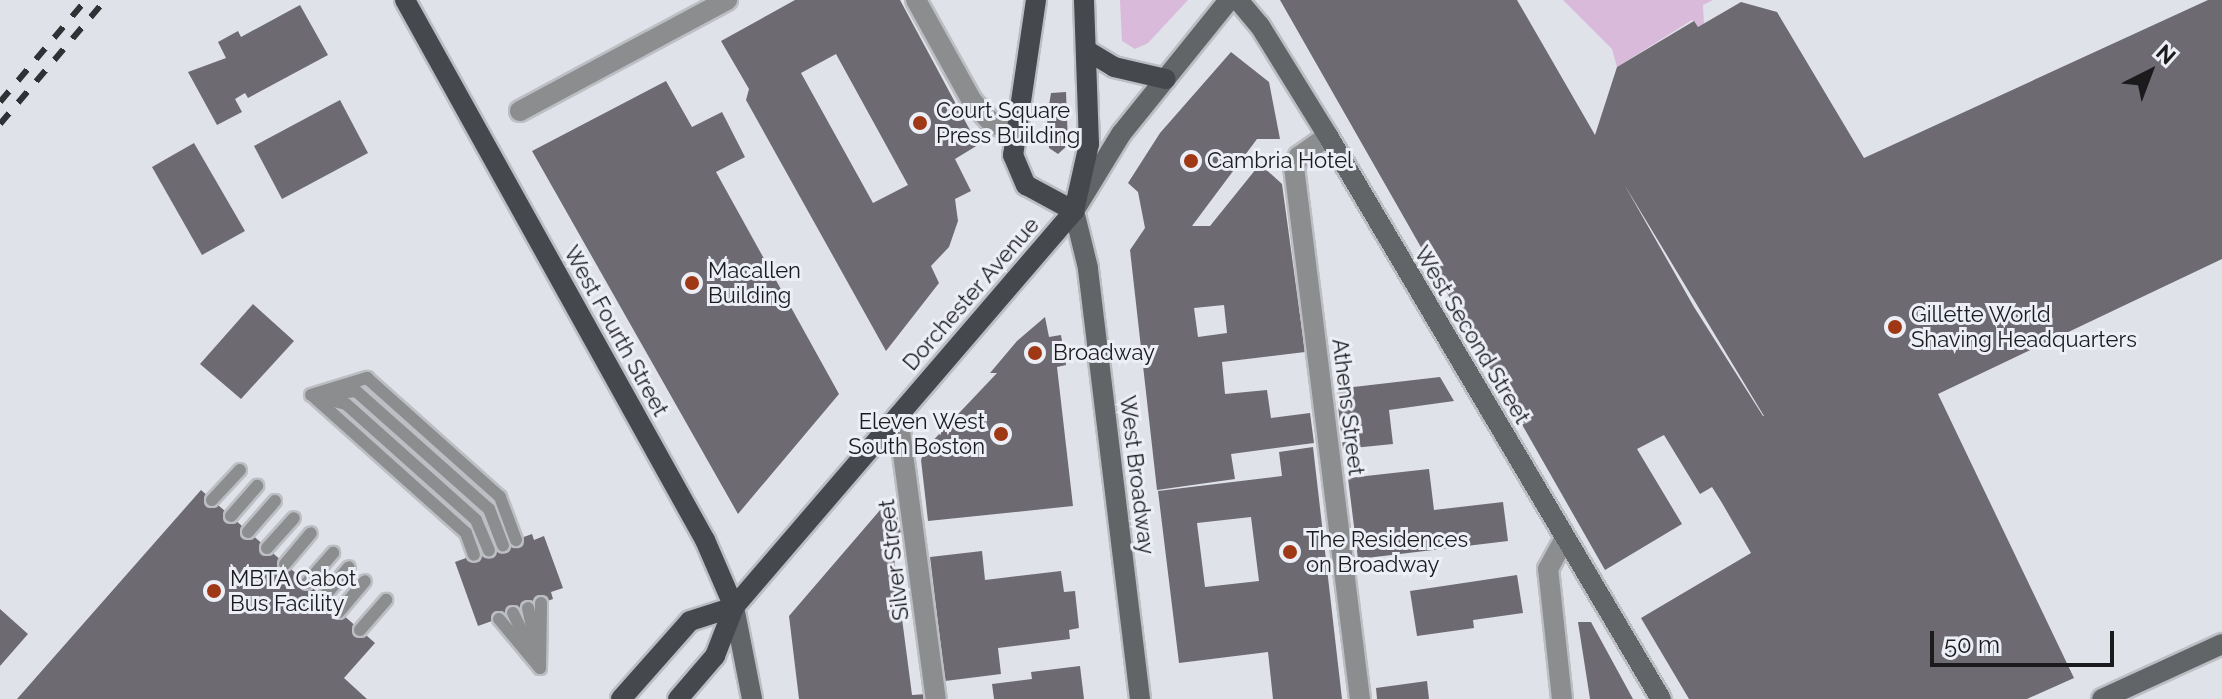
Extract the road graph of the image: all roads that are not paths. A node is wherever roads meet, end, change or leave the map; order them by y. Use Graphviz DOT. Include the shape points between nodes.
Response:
graph roads {
  1 [pos="405,0"];
  2 [pos="727,0"];
  3 [pos="916,0"];
  4 [pos="1036,0"];
  5 [pos="1084,0"];
  6 [pos="1229,0"];
  7 [pos="1238,0"];
  8 [pos="1086,50"];
  9 [pos="1166,79"];
  10 [pos="520,111"];
  11 [pos="1013,132"];
  12 [pos="1328,136"];
  13 [pos="1074,211"];
  14 [pos="311,395"];
  15 [pos="898,416"];
  16 [pos="240,470"];
  17 [pos="257,486"];
  18 [pos="212,500"];
  19 [pos="275,501"];
  20 [pos="231,516"];
  21 [pos="294,518"];
  22 [pos="248,532"];
  23 [pos="311,533"];
  24 [pos="1565,538"];
  25 [pos="516,540"];
  26 [pos="503,545"];
  27 [pos="267,548"];
  28 [pos="489,550"];
  29 [pos="333,553"];
  30 [pos="474,555"];
  31 [pos="285,564"];
  32 [pos="349,567"];
  33 [pos="365,581"];
  34 [pos="307,583"];
  35 [pos="323,598"];
  36 [pos="386,600"];
  37 [pos="534,606"];
  38 [pos="734,607"];
  39 [pos="339,612"];
  40 [pos="513,613"];
  41 [pos="499,619"];
  42 [pos="360,630"];
  43 [pos="2222,644"];
  44 [pos="540,668"];
  45 [pos="621,699"];
  46 [pos="678,699"];
  47 [pos="752,699"];
  48 [pos="936,699"];
  49 [pos="1140,699"];
  50 [pos="1360,699"];
  51 [pos="1562,699"];
  52 [pos="1661,699"];
  53 [pos="2102,699"];
  1 -- 38 [label="main road, West Fourth Street" via="705,540"];
  2 -- 10 [label="street"];
  3 -- 11 [label="street" via="972,101 991,122"];
  4 -- 11 [label="main road"];
  5 -- 8 [label="main road, West Broadway"];
  6 -- 9 [label="main road, Dorchester Avenue"];
  7 -- 12 [label="main road, West Second Street"];
  8 -- 9 [label="main road" via="1114,67"];
  8 -- 13 [label="main road, West Broadway" via="1089,144"];
  9 -- 13 [label="main road, Dorchester Avenue" via="1121,134"];
  11 -- 13 [label="main road" via="1013,155 1026,185"];
  12 -- 24 [label="main road, West Second Street"];
  12 -- 50 [label="street, Athens Street" via="1299,156 1294,167"];
  13 -- 15 [label="main road, Dorchester Avenue"];
  13 -- 49 [label="main road, West Broadway" via="1088,268"];
  14 -- 25 [label="lane" via="367,378 500,497"];
  14 -- 26 [label="lane" via="356,391 489,509"];
  14 -- 28 [label="lane" via="346,404 476,520"];
  14 -- 30 [label="lane" via="466,533"];
  15 -- 38 [label="main road, Dorchester Avenue"];
  15 -- 48 [label="street, Silver Street"];
  16 -- 18 [label="lane"];
  17 -- 20 [label="lane"];
  19 -- 22 [label="lane"];
  21 -- 27 [label="lane"];
  23 -- 31 [label="lane"];
  24 -- 51 [label="street" via="1548,569"];
  24 -- 52 [label="main road, West Second Street"];
  29 -- 34 [label="lane"];
  32 -- 35 [label="lane"];
  33 -- 39 [label="lane"];
  36 -- 42 [label="lane"];
  37 -- 44 [label="lane"];
  38 -- 45 [label="main road" via="690,621"];
  38 -- 46 [label="main road, Dorchester Avenue" via="718,651"];
  38 -- 47 [label="main road, West Fourth Street"];
  40 -- 44 [label="lane"];
  41 -- 44 [label="lane"];
  43 -- 53 [label="main road"];
}
